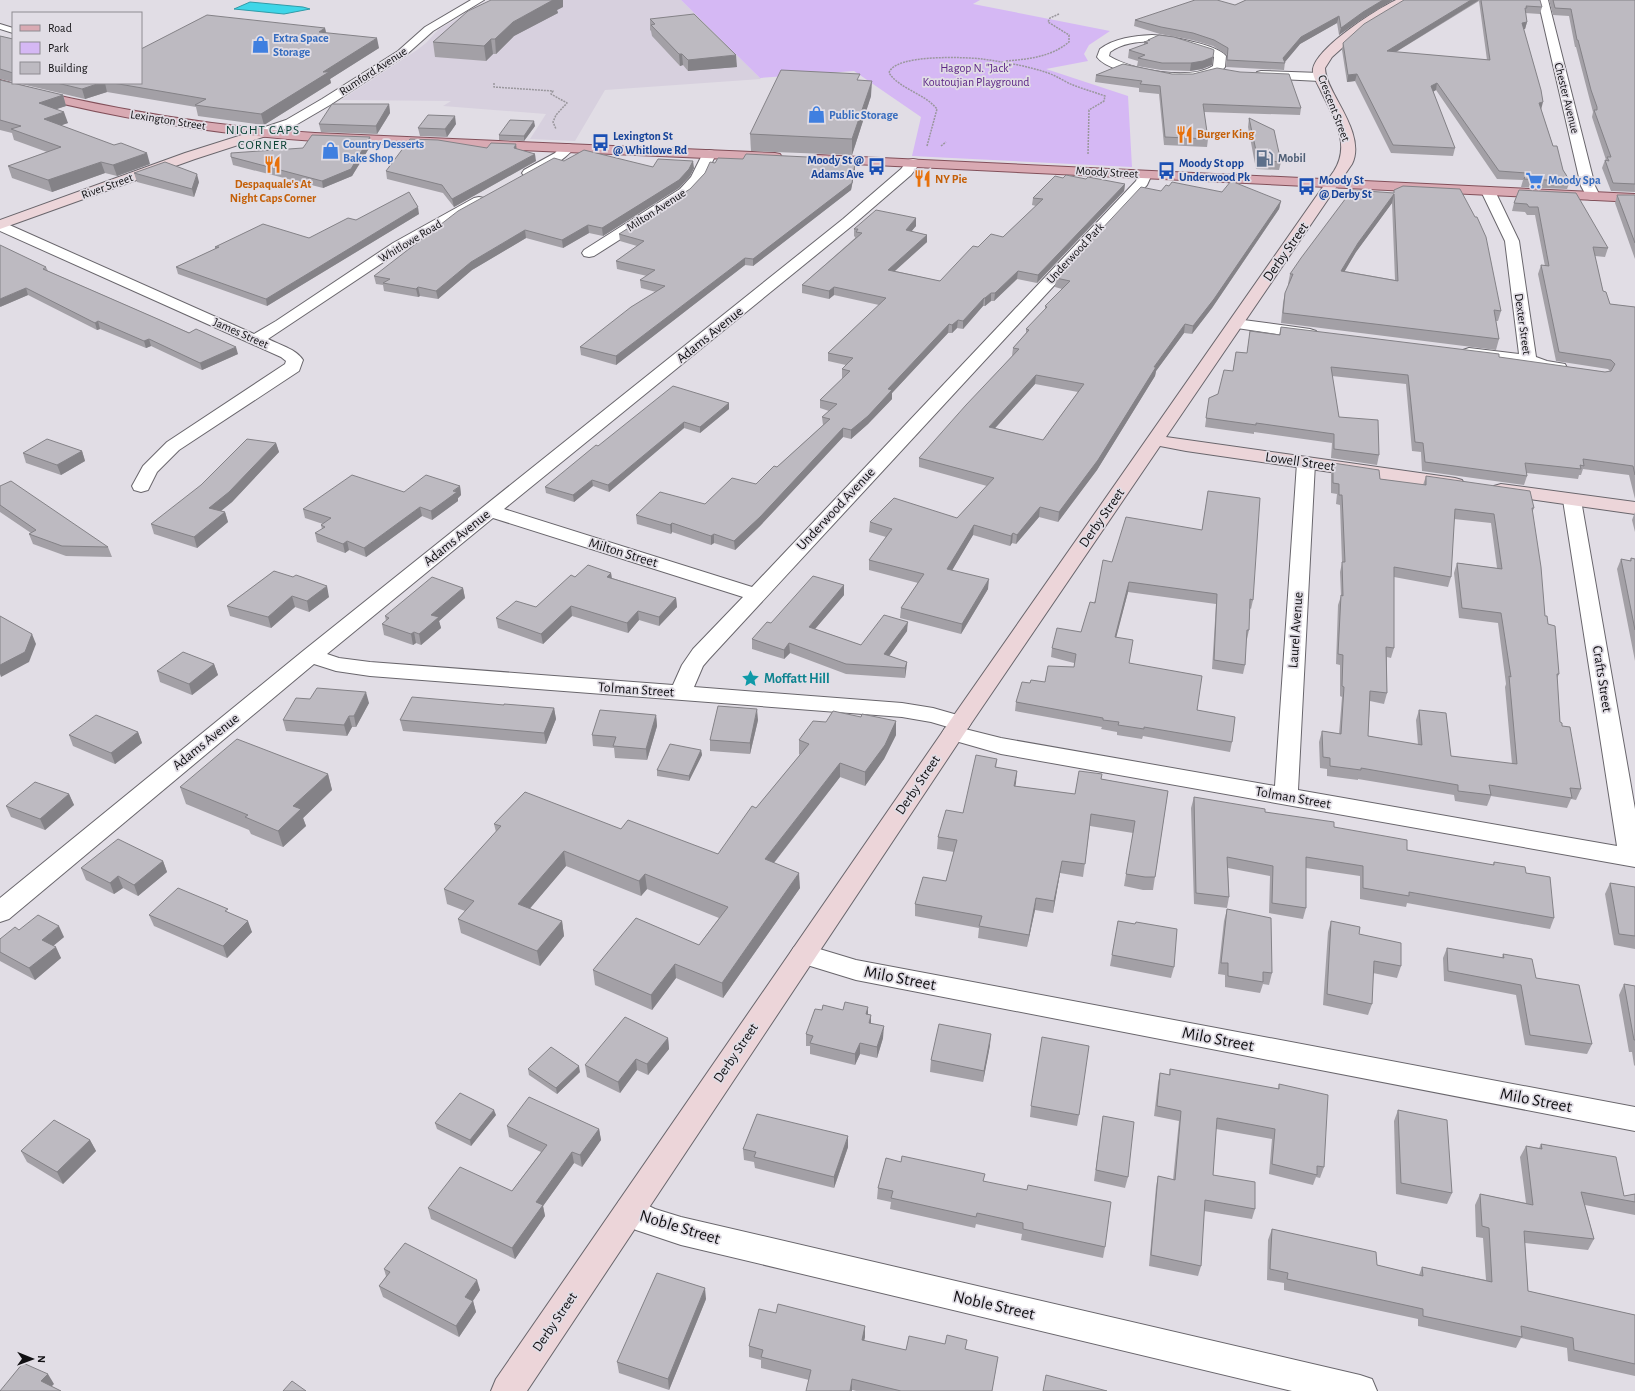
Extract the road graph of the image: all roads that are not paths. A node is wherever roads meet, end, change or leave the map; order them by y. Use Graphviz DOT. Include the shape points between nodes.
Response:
graph roads {
  1 [pos="479,0"];
  2 [pos="1405,0"];
  3 [pos="1543,0"];
  4 [pos="12,22"];
  5 [pos="0,26"];
  6 [pos="12,31"];
  7 [pos="1214,70"];
  8 [pos="1228,73"];
  9 [pos="1246,74"];
  10 [pos="1320,77"];
  11 [pos="0,84"];
  12 [pos="261,133"];
  13 [pos="567,148"];
  14 [pos="709,154"];
  15 [pos="786,157"];
  16 [pos="802,158"];
  17 [pos="913,163"];
  18 [pos="1145,174"];
  19 [pos="514,181"];
  20 [pos="1333,183"];
  21 [pos="1488,191"];
  22 [pos="493,193"];
  23 [pos="1593,196"];
  24 [pos="1635,198"];
  25 [pos="0,226"];
  26 [pos="589,253"];
  27 [pos="1236,324"];
  28 [pos="1002,331"];
  29 [pos="1328,336"];
  30 [pos="255,340"];
  31 [pos="1451,351"];
  32 [pos="1528,360"];
  33 [pos="1571,370"];
  34 [pos="1155,440"];
  35 [pos="1306,463"];
  36 [pos="141,486"];
  37 [pos="1572,500"];
  38 [pos="1635,508"];
  39 [pos="490,511"];
  40 [pos="756,594"];
  41 [pos="311,656"];
  42 [pos="680,693"];
  43 [pos="957,728"];
  44 [pos="1286,797"];
  45 [pos="1633,858"];
  46 [pos="0,912"];
  47 [pos="803,954"];
  48 [pos="1635,1119"];
  49 [pos="630,1212"];
  50 [pos="508,1391"];
  51 [pos="1360,1391"];
  1 -- 12 [label="street, Rumford Avenue" via="429,29 402,53 326,102 290,123"];
  2 -- 10 [label="street, Crescent Street" via="1365,22 1345,38 1321,64"];
  3 -- 23 [label="street, Chester Avenue" via="1588,186"];
  4 -- 5 [label="lane"];
  5 -- 6 [label="lane"];
  7 -- 7 [label="street" via="1220,63 1219,55 1166,38 1127,41 1112,46 1103,53 1104,58 1112,63 1156,75 1191,77"];
  7 -- 8 [label="street"];
  9 -- 10 [label="street"];
  10 -- 20 [label="street, Crescent Street" via="1343,126 1348,143 1346,162"];
  11 -- 12 [label="main road, Lexington Street" via="49,98 110,110"];
  12 -- 13 [label="main road, Lexington Street"];
  12 -- 25 [label="street, River Street" via="190,156"];
  13 -- 14 [label="main road, Lexington Street"];
  13 -- 19 [label="street" via="560,156"];
  14 -- 15 [label="main road, Lexington Street"];
  14 -- 26 [label="street, Milton Avenue" via="690,188"];
  16 -- 17 [label="main road, Moody Street"];
  17 -- 18 [label="main road, Moody Street"];
  17 -- 39 [label="street, Adams Avenue" via="848,222"];
  18 -- 20 [label="main road, Moody Street"];
  18 -- 28 [label="street, Underwood Park" via="1142,182"];
  20 -- 21 [label="main road, Moody Street"];
  20 -- 27 [label="street, Derby Street"];
  21 -- 23 [label="main road, Moody Street"];
  21 -- 32 [label="street, Dexter Street" via="1512,241"];
  22 -- 30 [label="street, Whitlowe Road" via="398,246"];
  23 -- 24 [label="main road, Moody Street"];
  25 -- 30 [label="street, James Street"];
  27 -- 29 [label="street"];
  27 -- 34 [label="street, Derby Street"];
  28 -- 40 [label="street, Underwood Avenue"];
  30 -- 36 [label="street, James Street" via="292,357 295,360 293,367 173,446 149,470"];
  31 -- 32 [label="street, Dexter Street"];
  32 -- 33 [label="street" via="1544,366"];
  34 -- 35 [label="street, Lowell Street"];
  34 -- 43 [label="street, Derby Street"];
  35 -- 37 [label="street, Lowell Street"];
  35 -- 44 [label="street, Laurel Avenue"];
  37 -- 38 [label="street, Lowell Street"];
  37 -- 45 [label="street, Crafts Street"];
  39 -- 40 [label="street, Milton Street"];
  39 -- 41 [label="street, Adams Avenue"];
  40 -- 42 [label="street, Underwood Avenue" via="693,665"];
  41 -- 42 [label="street, Tolman Street" via="336,664 370,669"];
  41 -- 46 [label="street, Adams Avenue"];
  42 -- 43 [label="street, Tolman Street" via="902,710 933,715"];
  43 -- 44 [label="street, Tolman Street" via="1001,746"];
  43 -- 47 [label="street, Derby Street"];
  44 -- 45 [label="street, Tolman Street"];
  47 -- 48 [label="street, Milo Street" via="856,970"];
  47 -- 49 [label="street, Derby Street"];
  49 -- 50 [label="street, Derby Street"];
  49 -- 51 [label="street, Noble Street" via="681,1231"];
}
